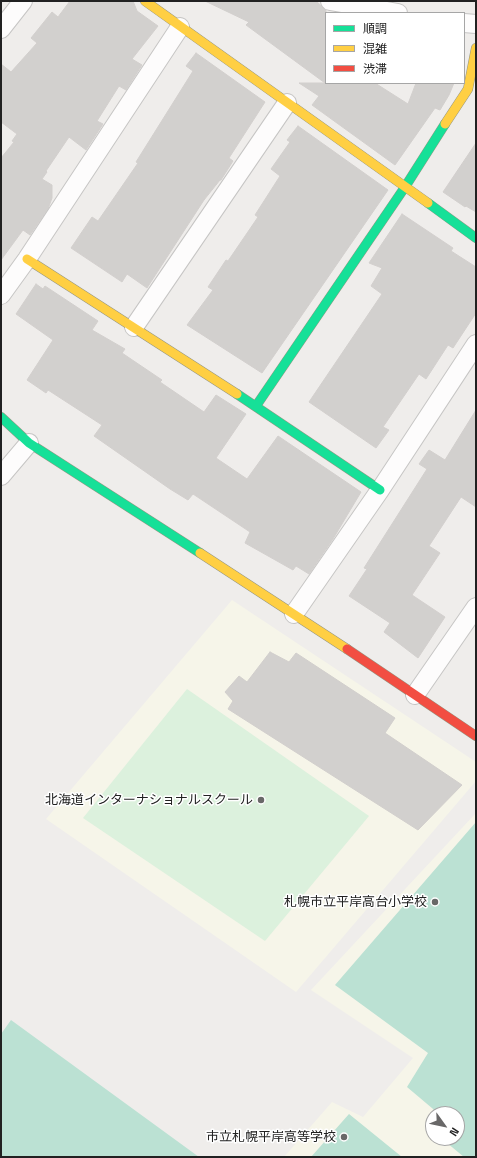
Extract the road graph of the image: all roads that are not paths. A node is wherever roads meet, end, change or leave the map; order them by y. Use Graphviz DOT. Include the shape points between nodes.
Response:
graph roads {
  1 [pos="23,1"];
  2 [pos="145,1"];
  3 [pos="330,1"];
  4 [pos="354,4"];
  5 [pos="393,12"];
  6 [pos="465,22"];
  7 [pos="476,24"];
  8 [pos="180,27"];
  9 [pos="1,29"];
  10 [pos="476,48"];
  11 [pos="472,92"];
  12 [pos="287,103"];
  13 [pos="405,188"];
  14 [pos="476,238"];
  15 [pos="27,259"];
  16 [pos="1,295"];
  17 [pos="134,327"];
  18 [pos="476,344"];
  19 [pos="256,406"];
  20 [pos="1,417"];
  21 [pos="29,443"];
  22 [pos="1,476"];
  23 [pos="380,490"];
  24 [pos="476,607"];
  25 [pos="294,614"];
  26 [pos="415,695"];
  27 [pos="476,736"];
  1 -- 9 [label="street"];
  2 -- 8 [label="street"];
  3 -- 4 [label="street"];
  4 -- 5 [label="street"];
  6 -- 7 [label="street"];
  8 -- 12 [label="street"];
  8 -- 15 [label="street"];
  10 -- 11 [label="street"];
  11 -- 13 [label="street"];
  12 -- 13 [label="street"];
  12 -- 17 [label="street"];
  13 -- 14 [label="street"];
  13 -- 19 [label="street"];
  15 -- 16 [label="street"];
  15 -- 17 [label="street"];
  17 -- 19 [label="street"];
  18 -- 23 [label="street"];
  19 -- 23 [label="street"];
  20 -- 21 [label="street"];
  21 -- 22 [label="street"];
  21 -- 25 [label="street"];
  23 -- 25 [label="street"];
  24 -- 26 [label="street"];
  25 -- 26 [label="street"];
  26 -- 27 [label="street"];
}
